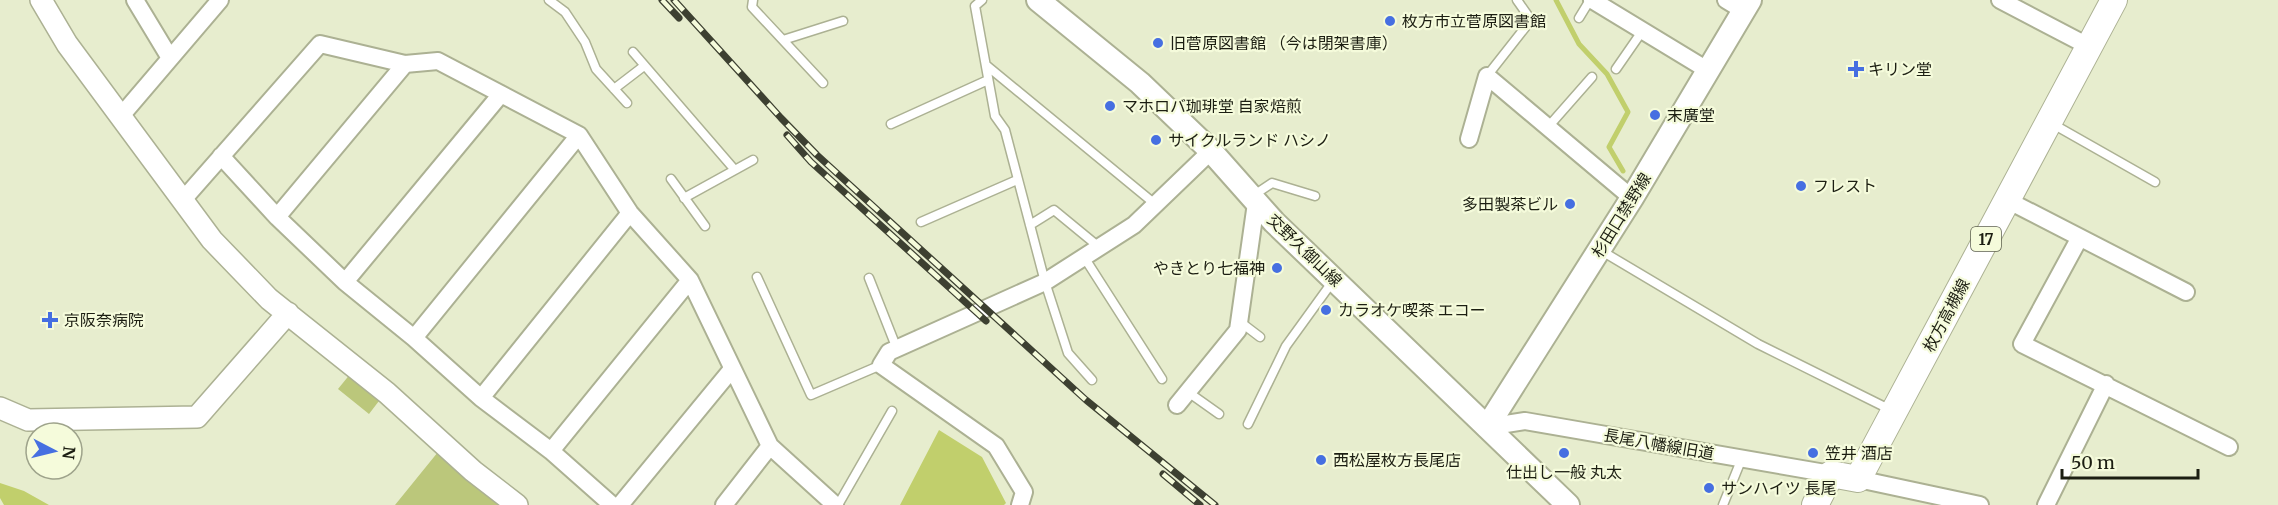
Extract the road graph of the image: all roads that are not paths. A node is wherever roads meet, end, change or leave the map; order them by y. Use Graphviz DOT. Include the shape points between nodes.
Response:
graph roads {
  1 [pos="41,0"];
  2 [pos="135,0"];
  3 [pos="219,0"];
  4 [pos="549,0"];
  5 [pos="753,0"];
  6 [pos="982,0"];
  7 [pos="1038,0"];
  8 [pos="1517,0"];
  9 [pos="1591,0"];
  10 [pos="2000,0"];
  11 [pos="2114,0"];
  12 [pos="1740,4"];
  13 [pos="1579,18"];
  14 [pos="843,21"];
  15 [pos="1643,30"];
  16 [pos="783,40"];
  17 [pos="2088,46"];
  18 [pos="633,52"];
  19 [pos="170,58"];
  20 [pos="405,64"];
  21 [pos="986,65"];
  22 [pos="644,66"];
  23 [pos="1616,69"];
  24 [pos="1709,70"];
  25 [pos="1487,76"];
  26 [pos="1592,77"];
  27 [pos="988,80"];
  28 [pos="823,82"];
  29 [pos="614,89"];
  30 [pos="501,94"];
  31 [pos="627,103"];
  32 [pos="121,116"];
  33 [pos="2048,121"];
  34 [pos="891,124"];
  35 [pos="1548,127"];
  36 [pos="579,135"];
  37 [pos="1470,139"];
  38 [pos="1211,151"];
  39 [pos="221,156"];
  40 [pos="753,160"];
  41 [pos="734,169"];
  42 [pos="671,179"];
  43 [pos="1017,180"];
  44 [pos="2155,182"];
  45 [pos="1315,196"];
  46 [pos="684,198"];
  47 [pos="1632,198"];
  48 [pos="1253,200"];
  49 [pos="2007,200"];
  50 [pos="182,201"];
  51 [pos="1155,204"];
  52 [pos="630,213"];
  53 [pos="277,217"];
  54 [pos="921,222"];
  55 [pos="1030,225"];
  56 [pos="705,226"];
  57 [pos="2079,238"];
  58 [pos="1099,247"];
  59 [pos="1600,249"];
  60 [pos="1084,258"];
  61 [pos="757,277"];
  62 [pos="869,278"];
  63 [pos="1334,279"];
  64 [pos="690,280"];
  65 [pos="345,282"];
  66 [pos="1044,282"];
  67 [pos="2186,292"];
  68 [pos="288,313"];
  69 [pos="1239,321"];
  70 [pos="1260,337"];
  71 [pos="414,338"];
  72 [pos="897,348"];
  73 [pos="881,365"];
  74 [pos="732,369"];
  75 [pos="1162,379"];
  76 [pos="1092,380"];
  77 [pos="2106,384"];
  78 [pos="1188,392"];
  79 [pos="481,398"];
  80 [pos="1177,405"];
  81 [pos="0,408"];
  82 [pos="892,411"];
  83 [pos="1894,411"];
  84 [pos="1219,414"];
  85 [pos="1248,424"];
  86 [pos="1487,427"];
  87 [pos="770,446"];
  88 [pos="2229,447"];
  89 [pos="551,451"];
  90 [pos="1742,458"];
  91 [pos="1831,474"];
  92 [pos="1858,479"];
  93 [pos="517,505"];
  94 [pos="612,505"];
  95 [pos="620,505"];
  96 [pos="724,505"];
  97 [pos="837,505"];
  98 [pos="1020,505"];
  99 [pos="1568,505"];
  100 [pos="1723,505"];
  101 [pos="1815,505"];
  102 [pos="1980,505"];
  103 [pos="2046,505"];
  1 -- 32 [label="street" via="67,44"];
  2 -- 19 [label="street"];
  3 -- 19 [label="street"];
  4 -- 29 [label="lane" via="566,12 596,69"];
  5 -- 16 [label="lane" via="753,7"];
  6 -- 21 [label="lane" via="975,6"];
  7 -- 38 [label="main road, 交野久御山線" via="1140,83"];
  8 -- 25 [label="lane" via="1531,20"];
  9 -- 13 [label="lane"];
  9 -- 15 [label="street"];
  10 -- 17 [label="street"];
  11 -- 17 [label="main road, 枚方高槻線 / 17"];
  12 -- 24 [label="main road, 杉田口禁野線"];
  14 -- 16 [label="lane"];
  15 -- 23 [label="lane"];
  15 -- 24 [label="street"];
  16 -- 28 [label="lane"];
  17 -- 33 [label="main road, 枚方高槻線 / 17"];
  18 -- 22 [label="lane"];
  19 -- 32 [label="street"];
  20 -- 30 [label="street" via="438,61"];
  20 -- 39 [label="street" via="320,44"];
  20 -- 53 [label="street"];
  21 -- 27 [label="lane"];
  21 -- 51 [label="lane"];
  22 -- 29 [label="lane"];
  22 -- 41 [label="lane"];
  24 -- 47 [label="main road, 杉田口禁野線"];
  25 -- 35 [label="street"];
  25 -- 37 [label="street"];
  26 -- 35 [label="lane"];
  27 -- 34 [label="lane"];
  27 -- 43 [label="lane" via="995,116 1005,130"];
  29 -- 31 [label="lane"];
  30 -- 36 [label="street"];
  30 -- 65 [label="street"];
  32 -- 50 [label="street"];
  33 -- 44 [label="lane"];
  33 -- 49 [label="main road, 枚方高槻線 / 17"];
  35 -- 47 [label="street"];
  36 -- 52 [label="street"];
  36 -- 71 [label="street"];
  38 -- 48 [label="main road, 交野久御山線"];
  38 -- 51 [label="street"];
  39 -- 50 [label="street"];
  39 -- 53 [label="street"];
  40 -- 41 [label="lane"];
  41 -- 46 [label="lane"];
  42 -- 46 [label="lane"];
  43 -- 54 [label="lane"];
  43 -- 55 [label="lane"];
  45 -- 48 [label="lane" via="1272,183"];
  46 -- 56 [label="lane"];
  47 -- 59 [label="main road, 杉田口禁野線"];
  48 -- 63 [label="main road, 交野久御山線"];
  48 -- 69 [label="street"];
  49 -- 57 [label="street"];
  49 -- 83 [label="main road, 枚方高槻線 / 17"];
  50 -- 68 [label="street" via="212,240 269,299"];
  51 -- 58 [label="street" via="1134,225"];
  52 -- 64 [label="street"];
  52 -- 79 [label="street"];
  53 -- 65 [label="street"];
  55 -- 58 [label="lane" via="1054,210"];
  55 -- 66 [label="lane"];
  57 -- 67 [label="street"];
  57 -- 77 [label="street" via="2022,344"];
  58 -- 60 [label="street"];
  59 -- 83 [label="lane" via="1758,344"];
  59 -- 86 [label="main road, 杉田口禁野線"];
  60 -- 66 [label="street"];
  60 -- 75 [label="lane"];
  61 -- 73 [label="lane" via="811,395"];
  62 -- 72 [label="lane"];
  63 -- 85 [label="lane" via="1286,346"];
  63 -- 86 [label="main road, 交野久御山線"];
  64 -- 74 [label="street"];
  64 -- 89 [label="street"];
  65 -- 71 [label="street"];
  66 -- 72 [label="street"];
  66 -- 76 [label="lane" via="1068,353"];
  68 -- 81 [label="street" via="197,417 28,420"];
  68 -- 93 [label="street"];
  69 -- 70 [label="lane"];
  69 -- 78 [label="street" via="1238,330"];
  71 -- 79 [label="street"];
  72 -- 73 [label="street" via="889,352"];
  73 -- 98 [label="street" via="996,446 1024,492"];
  74 -- 87 [label="street"];
  74 -- 95 [label="street"];
  77 -- 88 [label="street"];
  77 -- 103 [label="street"];
  78 -- 80 [label="street"];
  78 -- 84 [label="lane"];
  79 -- 89 [label="street"];
  82 -- 97 [label="lane"];
  83 -- 92 [label="main road, 枚方高槻線 / 17"];
  86 -- 90 [label="street, 長尾八幡線旧道" via="1524,421"];
  86 -- 99 [label="main road, 交野久御山線"];
  87 -- 96 [label="street"];
  87 -- 97 [label="street"];
  89 -- 94 [label="street"];
  90 -- 91 [label="street, 長尾八幡線旧道"];
  90 -- 100 [label="lane"];
  91 -- 92 [label="main road"];
  91 -- 101 [label="main road"];
  92 -- 102 [label="street"];
}
